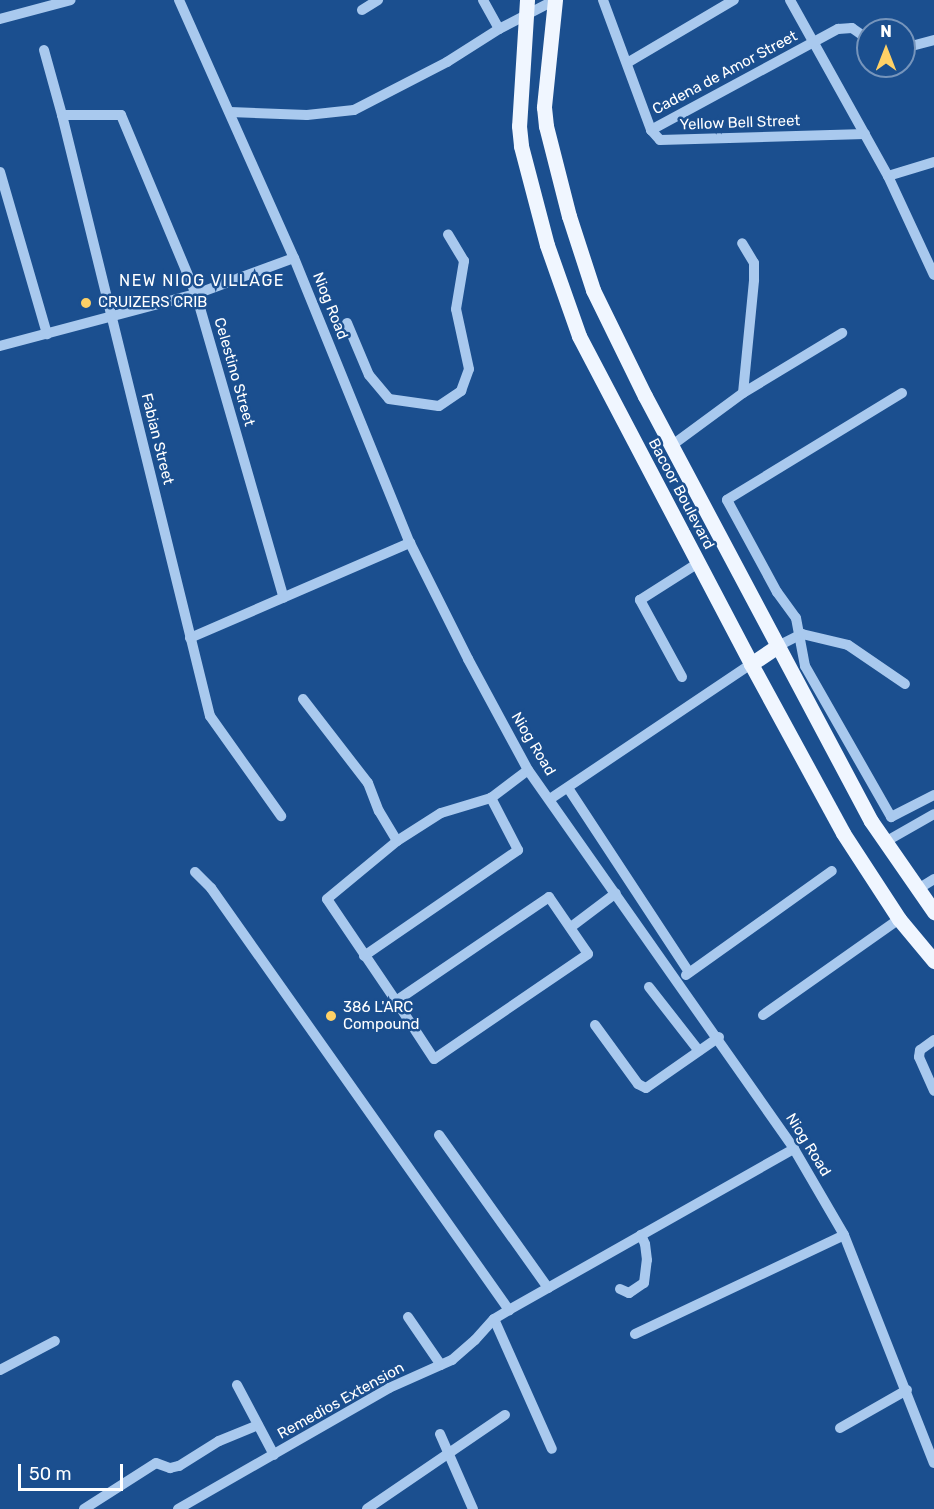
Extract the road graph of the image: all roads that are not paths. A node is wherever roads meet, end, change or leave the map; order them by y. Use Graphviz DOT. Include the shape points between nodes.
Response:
graph roads {
  1 [pos="71,0"];
  2 [pos="179,0"];
  3 [pos="378,0"];
  4 [pos="483,0"];
  5 [pos="555,0"];
  6 [pos="603,0"];
  7 [pos="734,0"];
  8 [pos="790,0"];
  9 [pos="526,7"];
  10 [pos="362,10"];
  11 [pos="0,19"];
  12 [pos="499,29"];
  13 [pos="856,31"];
  14 [pos="934,40"];
  15 [pos="813,43"];
  16 [pos="916,45"];
  17 [pos="44,50"];
  18 [pos="627,63"];
  19 [pos="230,112"];
  20 [pos="62,115"];
  21 [pos="651,130"];
  22 [pos="865,134"];
  23 [pos="934,162"];
  24 [pos="0,172"];
  25 [pos="888,176"];
  26 [pos="448,234"];
  27 [pos="742,243"];
  28 [pos="929,252"];
  29 [pos="294,258"];
  30 [pos="934,275"];
  31 [pos="196,294"];
  32 [pos="111,317"];
  33 [pos="347,323"];
  34 [pos="47,333"];
  35 [pos="842,333"];
  36 [pos="0,346"];
  37 [pos="743,393"];
  38 [pos="902,393"];
  39 [pos="671,446"];
  40 [pos="410,543"];
  41 [pos="698,563"];
  42 [pos="284,598"];
  43 [pos="802,634"];
  44 [pos="190,638"];
  45 [pos="776,646"];
  46 [pos="751,664"];
  47 [pos="682,677"];
  48 [pos="905,684"];
  49 [pos="303,699"];
  50 [pos="528,770"];
  51 [pos="568,788"];
  52 [pos="934,795"];
  53 [pos="490,798"];
  54 [pos="550,799"];
  55 [pos="934,814"];
  56 [pos="281,816"];
  57 [pos="397,841"];
  58 [pos="885,842"];
  59 [pos="832,871"];
  60 [pos="195,872"];
  61 [pos="934,879"];
  62 [pos="918,889"];
  63 [pos="616,893"];
  64 [pos="934,912"];
  65 [pos="899,919"];
  66 [pos="571,927"];
  67 [pos="364,956"];
  68 [pos="934,961"];
  69 [pos="690,972"];
  70 [pos="678,980"];
  71 [pos="649,987"];
  72 [pos="396,1001"];
  73 [pos="763,1015"];
  74 [pos="595,1025"];
  75 [pos="718,1037"];
  76 [pos="934,1040"];
  77 [pos="699,1051"];
  78 [pos="934,1090"];
  79 [pos="440,1135"];
  80 [pos="794,1149"];
  81 [pos="641,1235"];
  82 [pos="844,1235"];
  83 [pos="548,1288"];
  84 [pos="620,1289"];
  85 [pos="509,1310"];
  86 [pos="408,1317"];
  87 [pos="494,1319"];
  88 [pos="634,1334"];
  89 [pos="55,1341"];
  90 [pos="441,1365"];
  91 [pos="0,1370"];
  92 [pos="237,1385"];
  93 [pos="907,1389"];
  94 [pos="505,1415"];
  95 [pos="258,1425"];
  96 [pos="840,1428"];
  97 [pos="440,1434"];
  98 [pos="552,1449"];
  99 [pos="449,1452"];
  100 [pos="274,1455"];
  101 [pos="934,1462"];
  102 [pos="84,1509"];
  103 [pos="178,1509"];
  104 [pos="367,1509"];
  105 [pos="474,1509"];
  1 -- 11 [label="street"];
  2 -- 19 [label="street, Niog Road"];
  3 -- 10 [label="street"];
  4 -- 12 [label="street"];
  5 -- 9 [label="street"];
  5 -- 39 [label="main road, Bacoor Boulevard" via="544,107 552,152 593,290"];
  6 -- 18 [label="street"];
  7 -- 18 [label="street"];
  8 -- 15 [label="street"];
  9 -- 12 [label="street"];
  9 -- 41 [label="main road, Bacoor Boulevard" via="519,126 556,276 579,336"];
  12 -- 19 [label="street" via="447,62 354,110 308,115"];
  13 -- 15 [label="street, Cadena de Amor Street" via="838,29"];
  14 -- 16 [label="street"];
  15 -- 21 [label="street, Cadena de Amor Street"];
  15 -- 22 [label="street"];
  17 -- 20 [label="street, Fabian Street"];
  18 -- 21 [label="street"];
  19 -- 29 [label="street, Niog Road"];
  20 -- 31 [label="street, Celestino Street" via="122,115"];
  20 -- 32 [label="street, Fabian Street"];
  21 -- 22 [label="street, Yellow Bell Street" via="660,140"];
  22 -- 25 [label="street"];
  23 -- 25 [label="street"];
  24 -- 34 [label="street"];
  25 -- 28 [label="street"];
  26 -- 33 [label="street" via="464,261 456,309 468,369 461,391 439,406 389,399 369,375"];
  27 -- 37 [label="street" via="754,263"];
  28 -- 30 [label="street"];
  29 -- 31 [label="street"];
  29 -- 40 [label="street, Niog Road"];
  31 -- 32 [label="street"];
  31 -- 42 [label="street, Celestino Street"];
  32 -- 34 [label="street"];
  32 -- 44 [label="street, Fabian Street"];
  34 -- 36 [label="street"];
  35 -- 37 [label="street"];
  37 -- 39 [label="street"];
  38 -- 43 [label="street" via="726,500"];
  39 -- 45 [label="main road, Bacoor Boulevard"];
  40 -- 42 [label="street"];
  40 -- 50 [label="street, Niog Road"];
  41 -- 46 [label="main road, Bacoor Boulevard"];
  41 -- 47 [label="street" via="639,600"];
  42 -- 44 [label="street"];
  43 -- 45 [label="street"];
  43 -- 48 [label="street" via="848,645"];
  43 -- 52 [label="street" via="805,666 891,817"];
  44 -- 56 [label="street, Fabian Street" via="210,716"];
  45 -- 46 [label="main road"];
  45 -- 58 [label="main road, Bacoor Boulevard"];
  46 -- 51 [label="street"];
  46 -- 65 [label="main road, Bacoor Boulevard" via="843,833"];
  49 -- 57 [label="street" via="368,783"];
  50 -- 53 [label="street"];
  50 -- 54 [label="street, Niog Road"];
  51 -- 54 [label="street"];
  51 -- 69 [label="street"];
  53 -- 57 [label="street" via="441,813"];
  53 -- 67 [label="street" via="518,850"];
  54 -- 63 [label="street, Niog Road"];
  55 -- 58 [label="street"];
  57 -- 67 [label="street" via="327,899"];
  58 -- 62 [label="main road, Bacoor Boulevard"];
  59 -- 69 [label="street"];
  60 -- 85 [label="street" via="211,888"];
  61 -- 62 [label="street"];
  62 -- 64 [label="main road, Bacoor Boulevard"];
  63 -- 66 [label="street"];
  63 -- 70 [label="street, Niog Road"];
  65 -- 68 [label="main road, Bacoor Boulevard"];
  65 -- 73 [label="street"];
  66 -- 72 [label="street" via="549,897"];
  66 -- 72 [label="street" via="588,954 434,1059"];
  67 -- 72 [label="street"];
  69 -- 70 [label="street"];
  70 -- 75 [label="street, Niog Road"];
  71 -- 77 [label="street"];
  74 -- 77 [label="street" via="641,1087 650,1086"];
  75 -- 77 [label="street"];
  75 -- 80 [label="street, Niog Road"];
  76 -- 78 [label="street" via="920,1050 919,1057"];
  79 -- 83 [label="street"];
  80 -- 81 [label="street, Remedios Extension"];
  80 -- 82 [label="street, Niog Road"];
  81 -- 83 [label="street, Remedios Extension"];
  81 -- 84 [label="street" via="647,1260 644,1282 629,1293"];
  82 -- 88 [label="street"];
  82 -- 93 [label="street, Niog Road"];
  83 -- 85 [label="street, Remedios Extension"];
  85 -- 87 [label="street, Remedios Extension"];
  86 -- 90 [label="street"];
  87 -- 90 [label="street, Remedios Extension" via="452,1360"];
  87 -- 98 [label="street"];
  89 -- 91 [label="street"];
  90 -- 100 [label="street, Remedios Extension" via="389,1388"];
  92 -- 95 [label="street"];
  93 -- 96 [label="street"];
  93 -- 101 [label="street, Niog Road"];
  94 -- 99 [label="street"];
  95 -- 100 [label="street"];
  95 -- 102 [label="street" via="219,1441 179,1466 170,1468 156,1463"];
  97 -- 99 [label="street"];
  99 -- 104 [label="street"];
  99 -- 105 [label="street"];
  100 -- 103 [label="street, Remedios Extension"];
}
